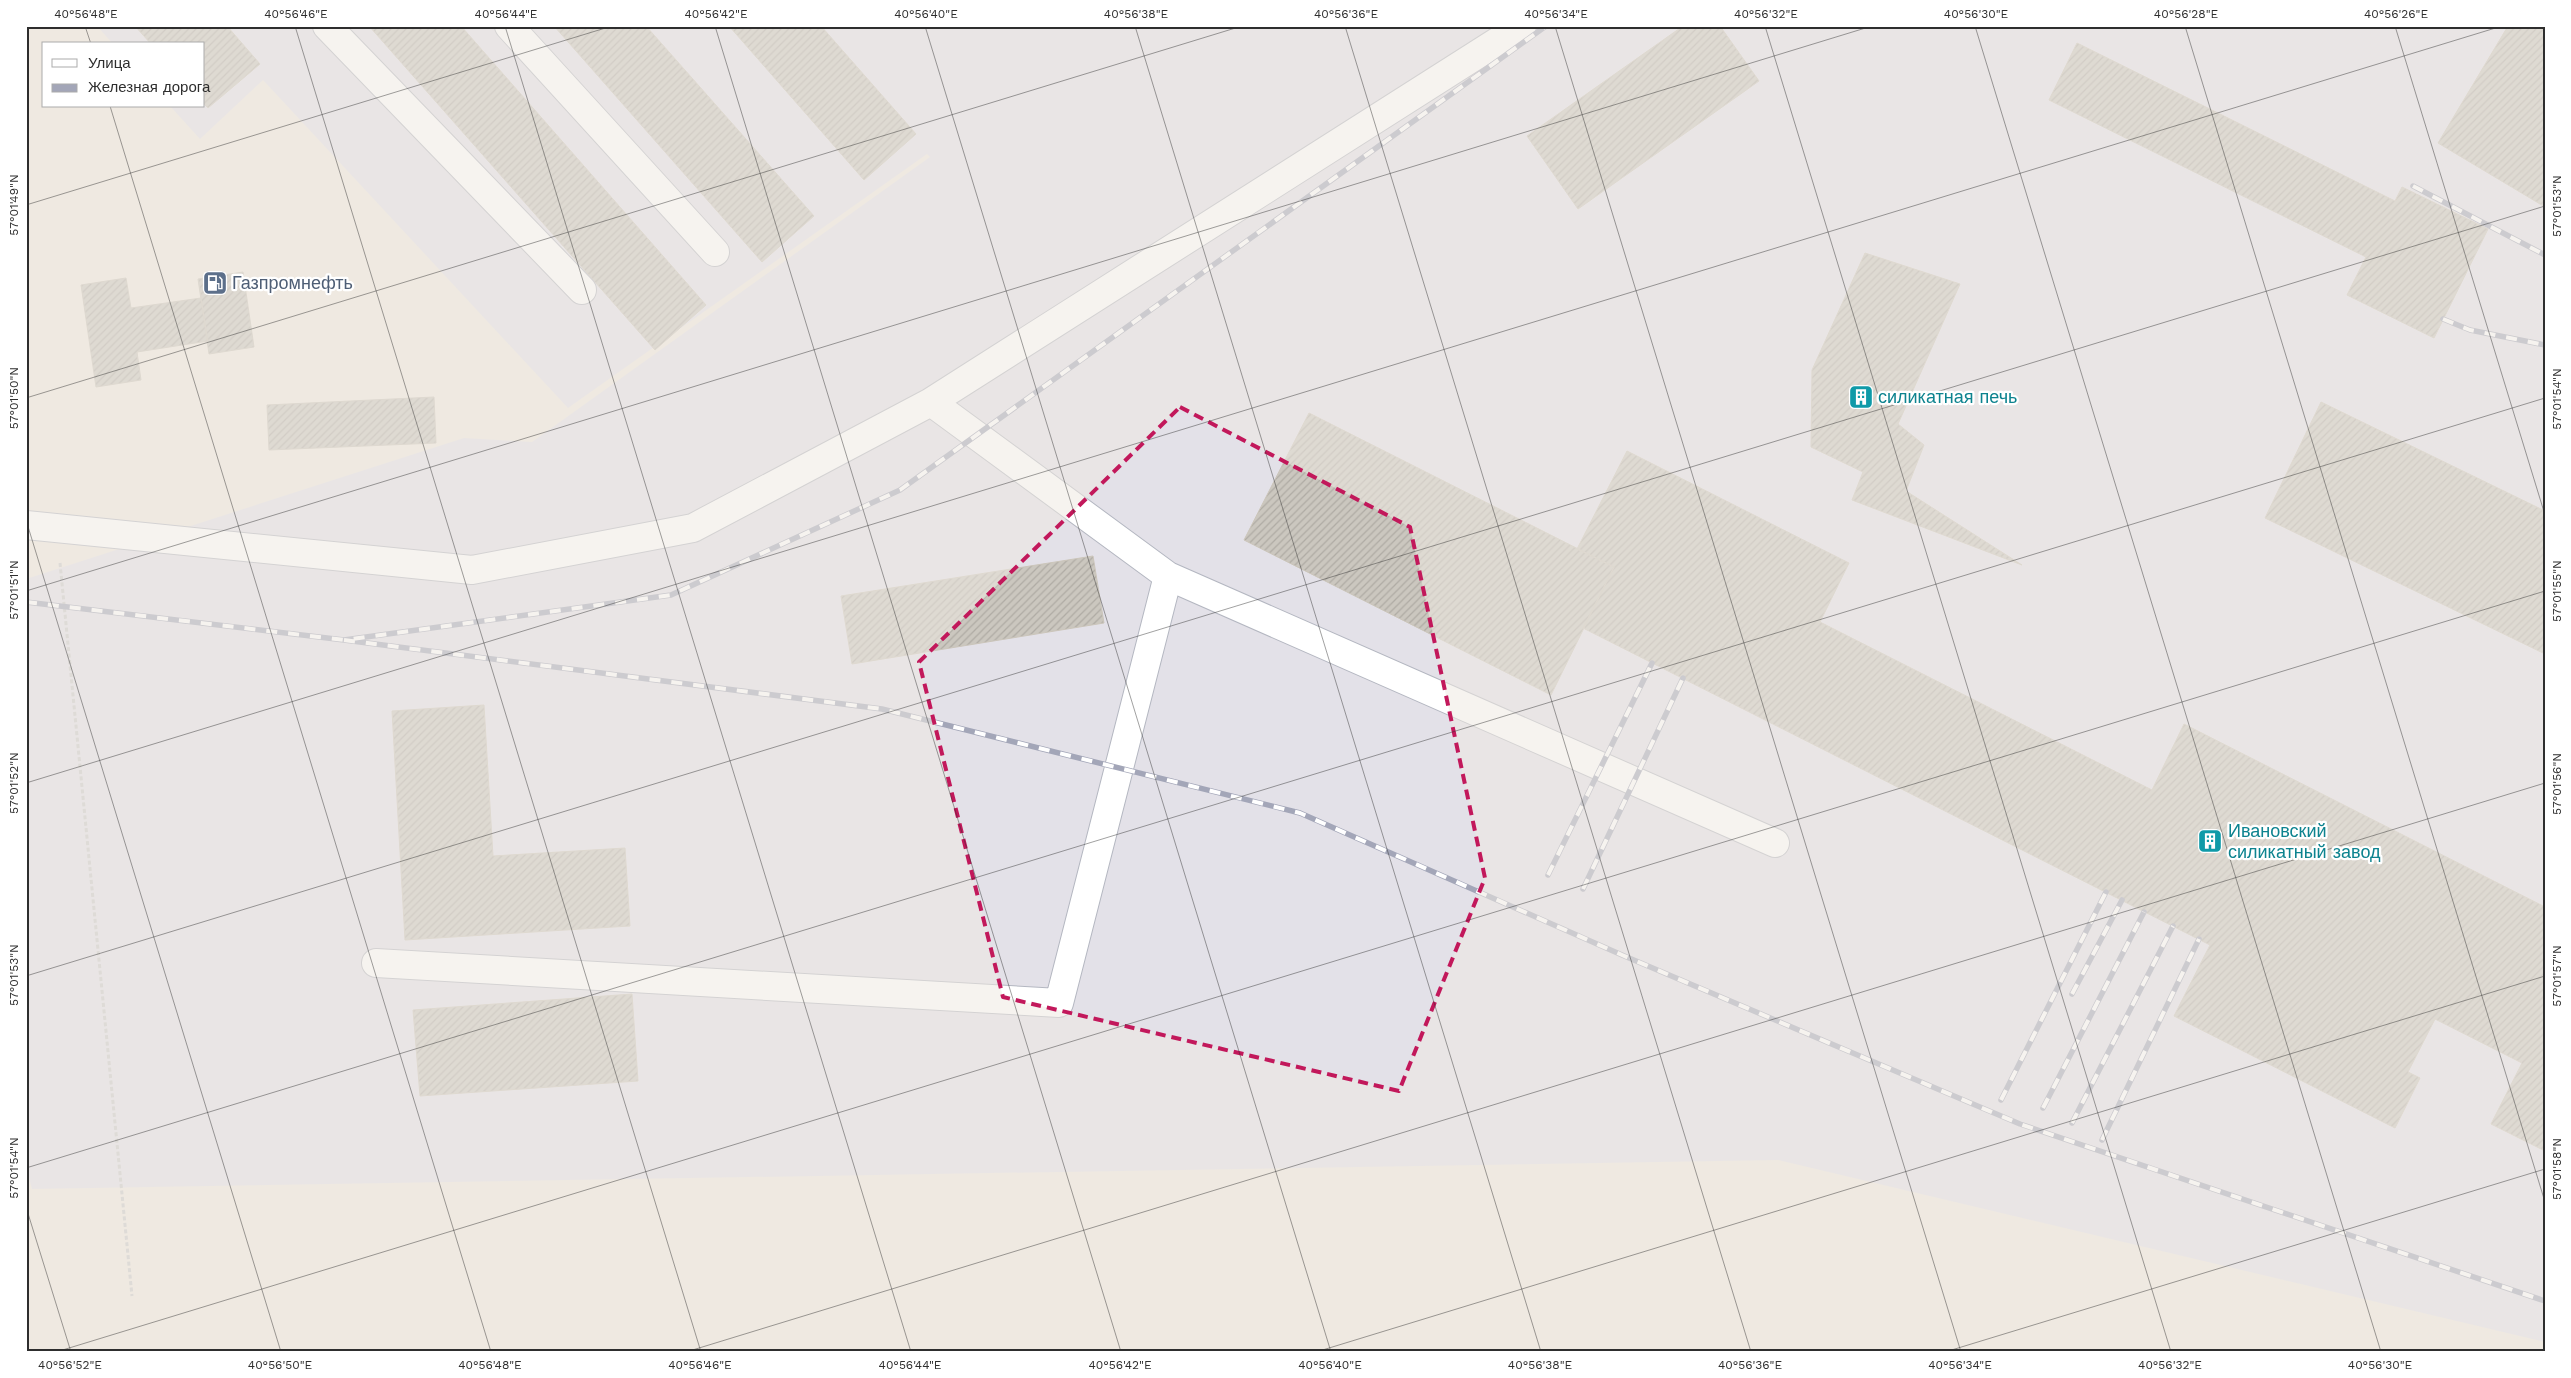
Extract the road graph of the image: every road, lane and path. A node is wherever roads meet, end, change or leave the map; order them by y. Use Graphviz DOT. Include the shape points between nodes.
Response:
graph roads {
  1 [pos="327,26"];
  2 [pos="509,26"];
  3 [pos="1522,26"];
  4 [pos="715,252"];
  5 [pos="582,290"];
  6 [pos="931,402"];
  7 [pos="26,525"];
  8 [pos="56,528"];
  9 [pos="1168,576"];
  10 [pos="1775,843"];
  11 [pos="376,963"];
  12 [pos="132,1296"];
  1 -- 5 [label="street"];
  2 -- 4 [label="street"];
  3 -- 6 [label="street"];
  6 -- 8 [label="street" via="693,528 472,570"];
  6 -- 9 [label="street"];
  7 -- 8 [label="street"];
  8 -- 12 [label="path"];
  9 -- 10 [label="street"];
  9 -- 11 [label="street" via="1059,1003"];
}
